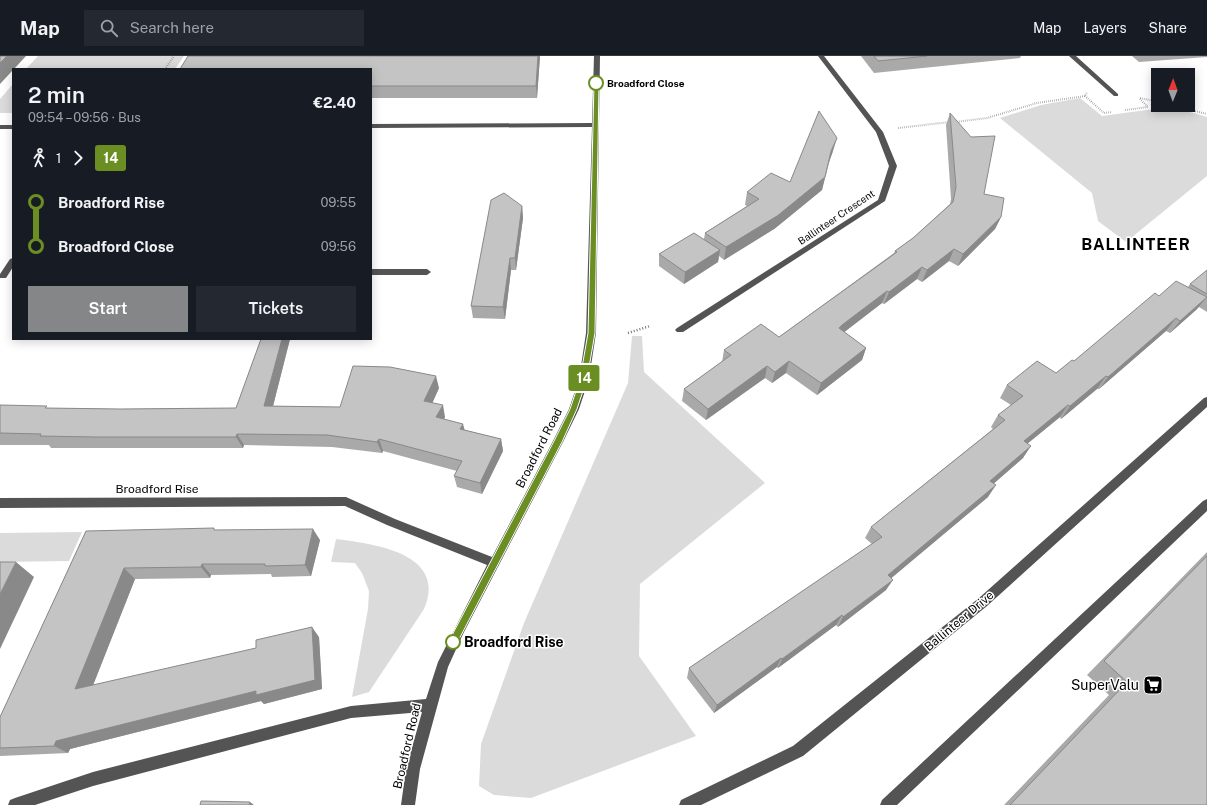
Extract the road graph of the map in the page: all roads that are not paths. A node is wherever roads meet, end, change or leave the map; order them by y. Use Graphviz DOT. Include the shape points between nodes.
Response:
graph roads {
  1 [pos="597,56"];
  2 [pos="821,56"];
  3 [pos="1072,56"];
  4 [pos="1116,94"];
  5 [pos="596,125"];
  6 [pos="372,126"];
  7 [pos="0,127"];
  8 [pos="12,127"];
  9 [pos="12,262"];
  10 [pos="372,272"];
  11 [pos="427,272"];
  12 [pos="1,276"];
  13 [pos="12,276"];
  14 [pos="680,330"];
  15 [pos="1207,401"];
  16 [pos="0,503"];
  17 [pos="1207,504"];
  18 [pos="495,563"];
  19 [pos="430,705"];
  20 [pos="15,805"];
  21 [pos="408,805"];
  22 [pos="686,805"];
  23 [pos="887,805"];
  1 -- 5 [label="street, Broadford Road"];
  2 -- 14 [label="street, Ballinteer Crescent" via="879,132 893,166 881,201"];
  3 -- 4 [label="street"];
  5 -- 6 [label="street"];
  5 -- 18 [label="street, Broadford Road" via="591,333 584,379 574,409"];
  7 -- 8 [label="street"];
  9 -- 12 [label="street"];
  10 -- 11 [label="street"];
  12 -- 13 [label="street"];
  15 -- 22 [label="street, Ballinteer Drive" via="983,602 798,752"];
  16 -- 18 [label="street, Broadford Rise" via="346,502"];
  17 -- 23 [label="street"];
  18 -- 19 [label="street, Broadford Road" via="444,660"];
  19 -- 20 [label="street" via="351,712 93,779"];
  19 -- 21 [label="street, Broadford Road"];
}
